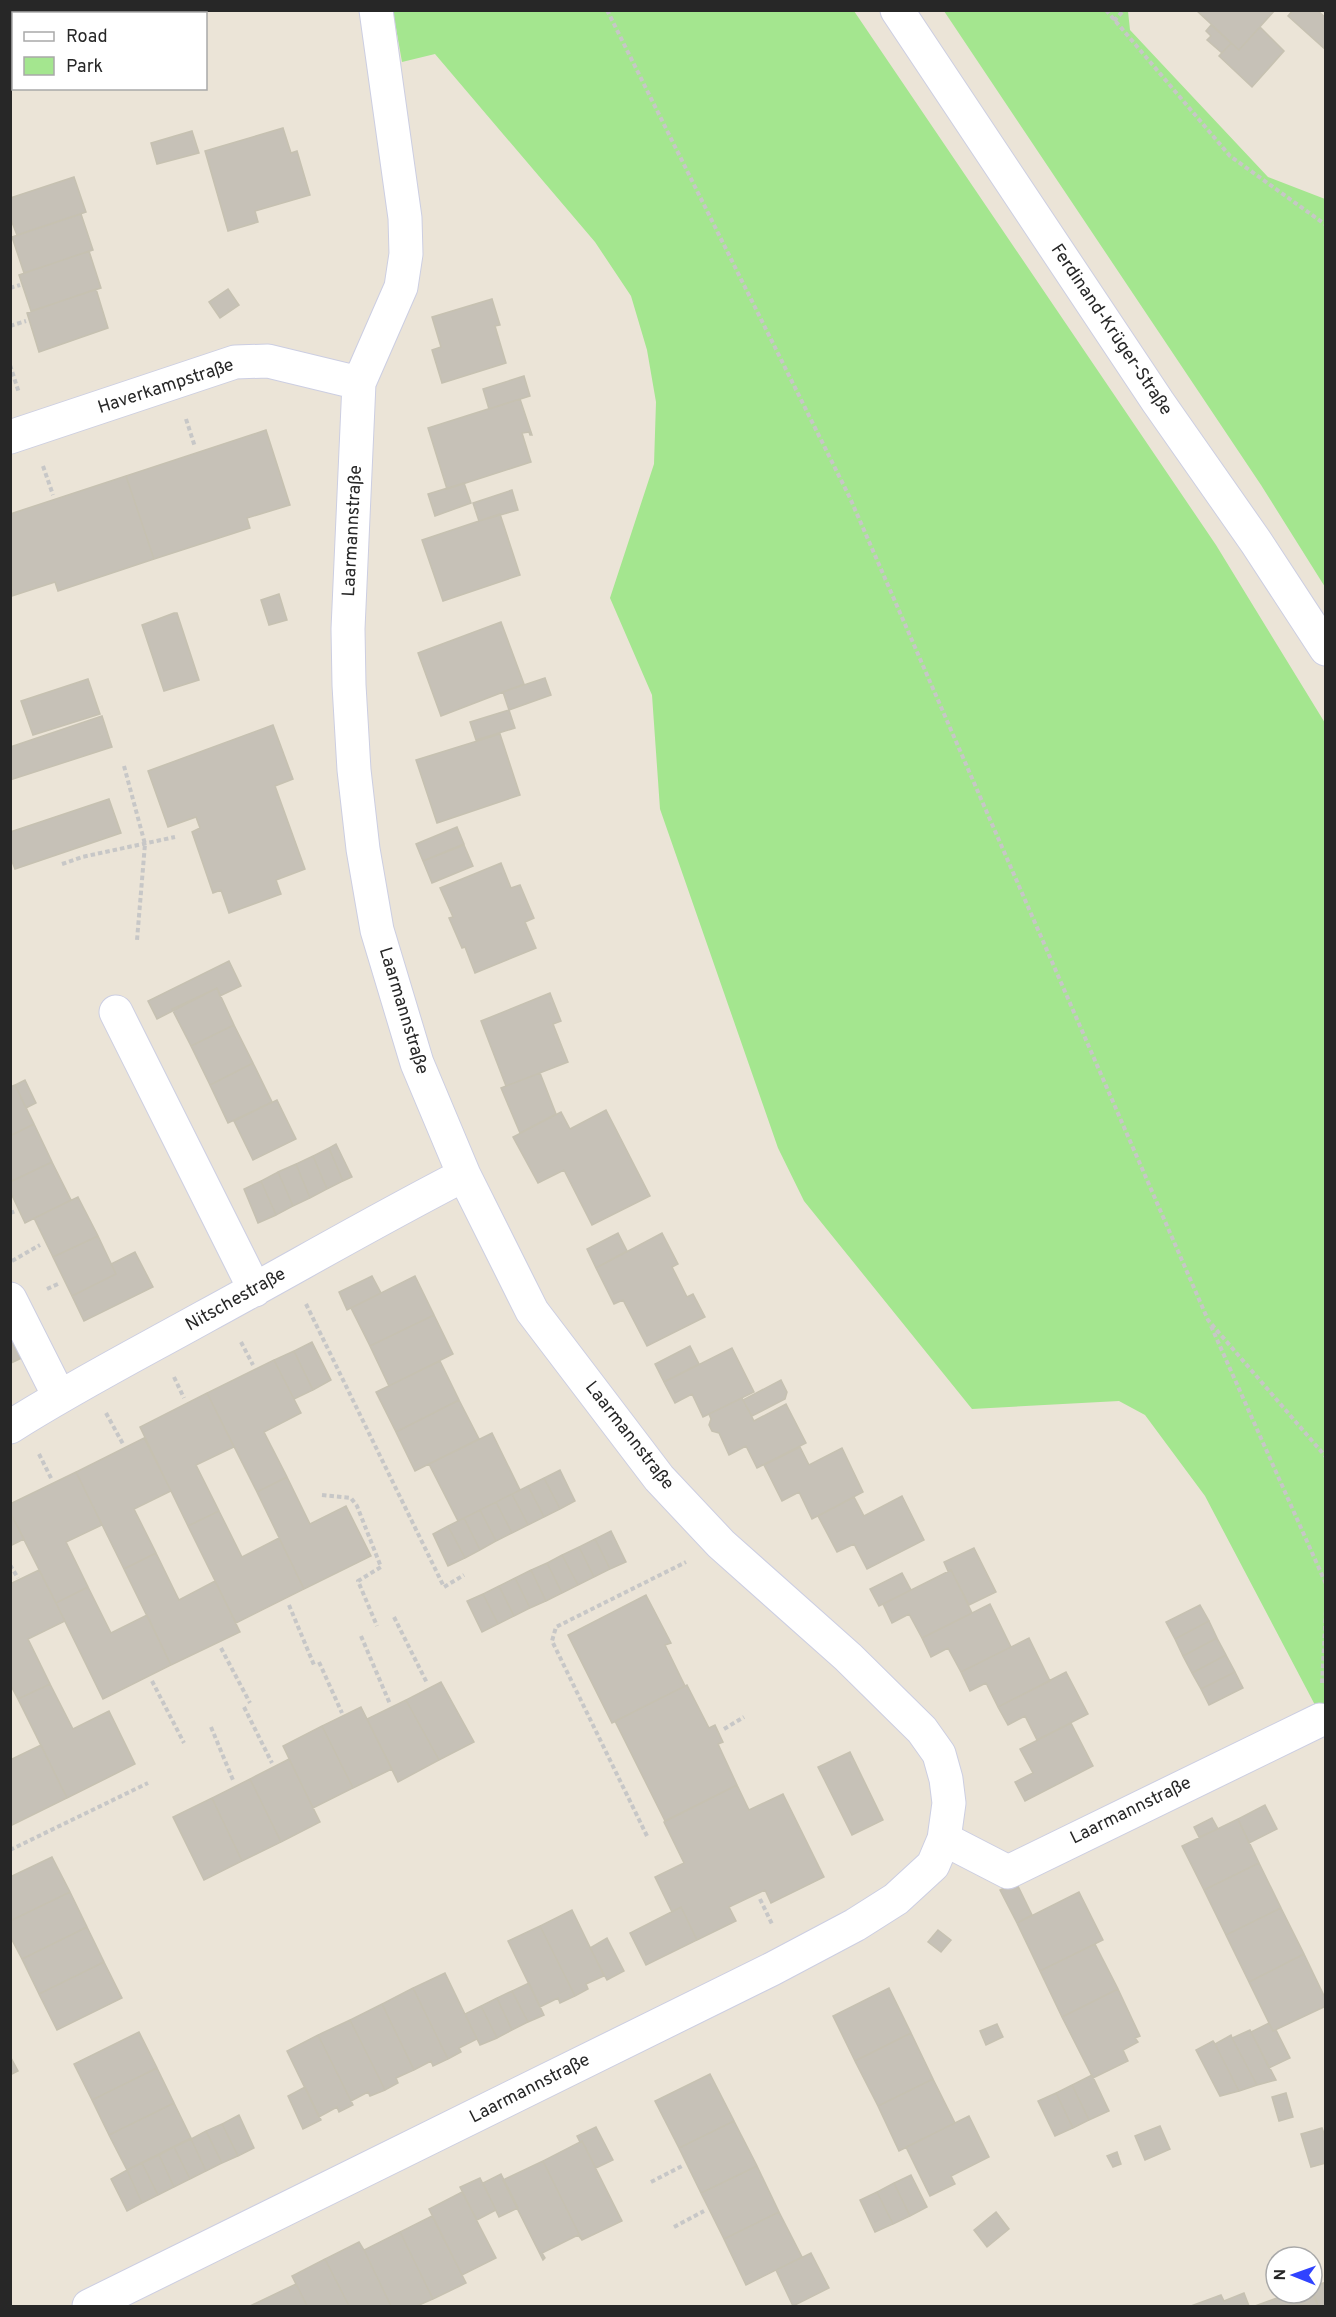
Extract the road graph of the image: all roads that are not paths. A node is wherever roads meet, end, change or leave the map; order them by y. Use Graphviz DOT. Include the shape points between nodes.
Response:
graph roads {
  1 [pos="376,10"];
  2 [pos="897,10"];
  3 [pos="359,383"];
  4 [pos="10,437"];
  5 [pos="1326,649"];
  6 [pos="116,1012"];
  7 [pos="464,1175"];
  8 [pos="255,1290"];
  9 [pos="10,1299"];
  10 [pos="59,1396"];
  11 [pos="10,1427"];
  12 [pos="1320,1720"];
  13 [pos="944,1839"];
  14 [pos="89,2307"];
  1 -- 3 [label="street, Laarmannstraße" via="405,218 406,254 401,287"];
  2 -- 5 [label="street, Ferdinand-Krüger-Straße"];
  3 -- 4 [label="street, Haverkampstraße" via="268,361 235,362"];
  3 -- 7 [label="street, Laarmannstraße" via="348,629 354,770 363,849 377,930 417,1063"];
  6 -- 8 [label="street"];
  7 -- 8 [label="street, Nitschestraße"];
  7 -- 13 [label="street, Laarmannstraße" via="532,1311 659,1478 721,1544 848,1657 922,1730 939,1754 946,1779 949,1803"];
  8 -- 10 [label="street, Nitschestraße"];
  9 -- 10 [label="street"];
  10 -- 11 [label="street, Nitschestraße"];
  12 -- 13 [label="street, Laarmannstraße" via="1008,1872"];
  13 -- 14 [label="street, Laarmannstraße" via="933,1865 896,1899 855,1925 772,1970"];
}
